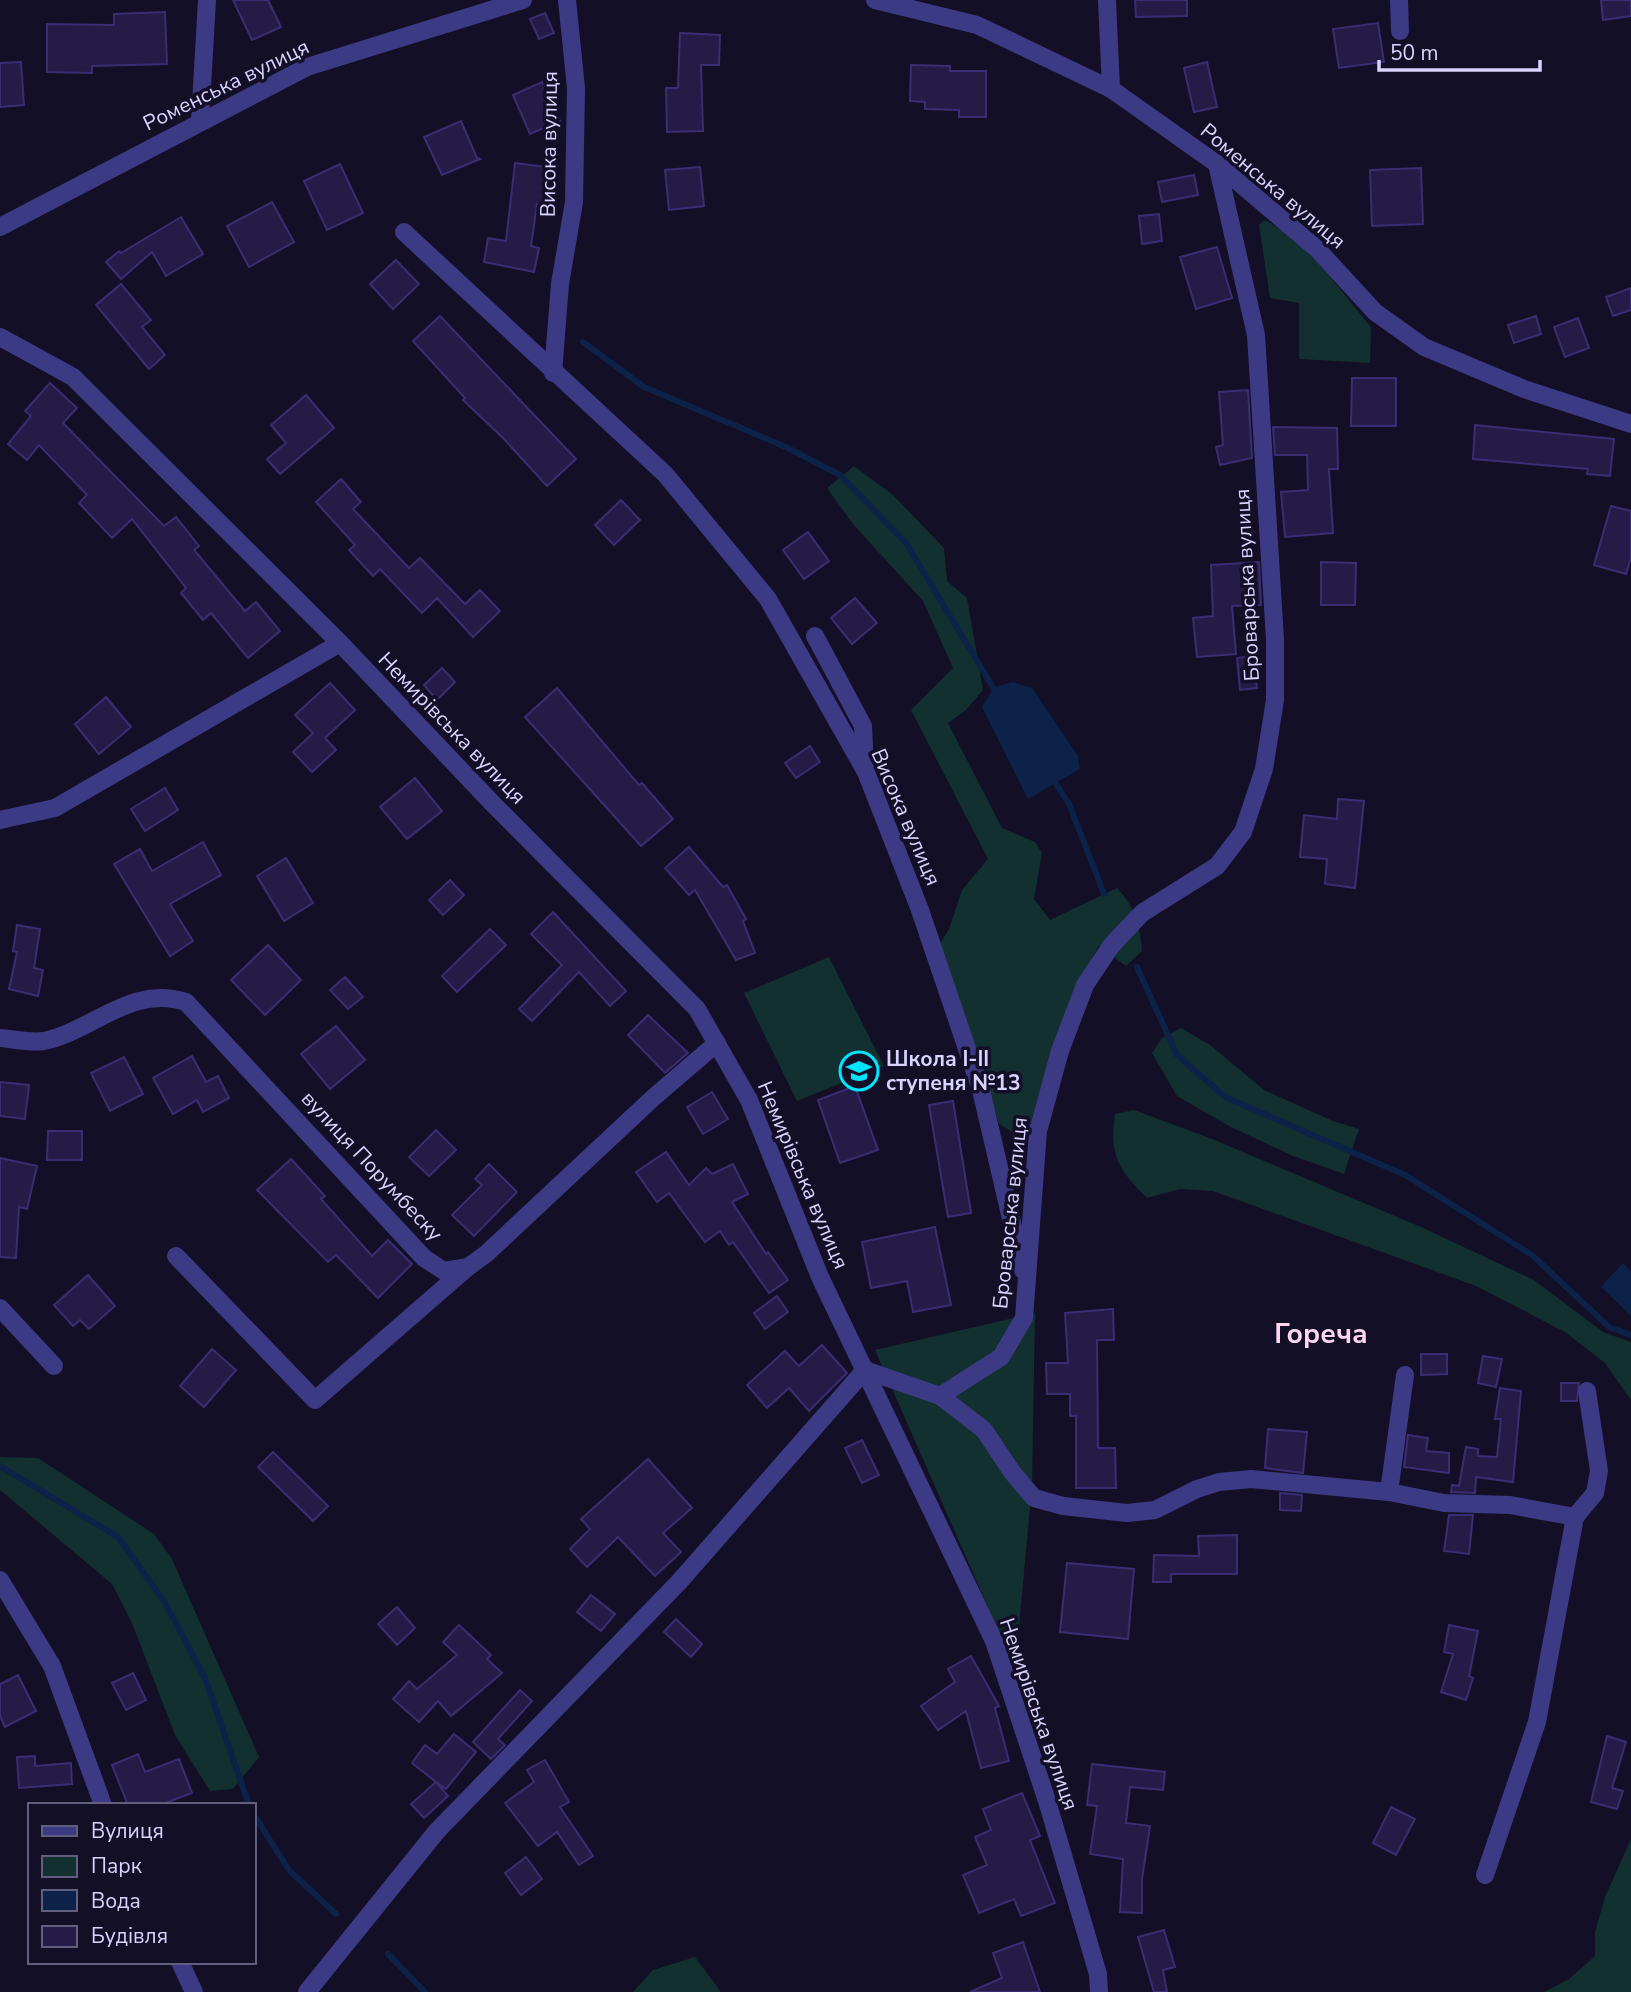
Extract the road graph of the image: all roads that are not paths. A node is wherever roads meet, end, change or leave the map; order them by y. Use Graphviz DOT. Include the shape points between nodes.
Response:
graph roads {
  1 [pos="206,0"];
  2 [pos="523,0"];
  3 [pos="567,0"];
  4 [pos="874,0"];
  5 [pos="1107,0"];
  6 [pos="1399,0"];
  7 [pos="1400,31"];
  8 [pos="1111,89"];
  9 [pos="200,121"];
  10 [pos="1217,163"];
  11 [pos="0,227"];
  12 [pos="404,232"];
  13 [pos="0,337"];
  14 [pos="553,373"];
  15 [pos="1631,424"];
  16 [pos="815,636"];
  17 [pos="340,643"];
  18 [pos="866,772"];
  19 [pos="0,820"];
  20 [pos="0,1038"];
  21 [pos="717,1043"];
  22 [pos="176,1256"];
  23 [pos="468,1267"];
  24 [pos="1027,1287"];
  25 [pos="0,1308"];
  26 [pos="54,1366"];
  27 [pos="865,1370"];
  28 [pos="1405,1375"];
  29 [pos="1587,1391"];
  30 [pos="940,1396"];
  31 [pos="1390,1492"];
  32 [pos="1575,1517"];
  33 [pos="0,1580"];
  34 [pos="102,1803"];
  35 [pos="1485,1875"];
  36 [pos="181,1964"];
  37 [pos="194,1992"];
  38 [pos="307,1992"];
  39 [pos="1099,1992"];
  1 -- 9 [label="street"];
  2 -- 9 [label="street, Роменська вулиця" via="307,67"];
  3 -- 14 [label="street, Висока вулиця" via="576,88 574,202 560,284"];
  4 -- 8 [label="street, Роменська вулиця" via="978,25"];
  5 -- 8 [label="street"];
  6 -- 7 [label="street"];
  8 -- 10 [label="street, Роменська вулиця"];
  9 -- 11 [label="street, Роменська вулиця"];
  10 -- 15 [label="street, Роменська вулиця" via="1317,249 1376,312 1424,347 1524,389"];
  10 -- 24 [label="street, Броварська вулиця" via="1256,335 1275,639 1275,700 1264,769 1243,832 1217,866 1142,913 1111,946 1085,985 1060,1051 1038,1131"];
  12 -- 14 [label="street, Висока вулиця"];
  13 -- 17 [label="street, Немирівська вулиця" via="73,377"];
  14 -- 18 [label="street, Висока вулиця" via="665,474 768,599"];
  16 -- 18 [label="street" via="863,726"];
  17 -- 19 [label="street" via="54,808"];
  17 -- 21 [label="street, Немирівська вулиця" via="697,1009"];
  18 -- 24 [label="street, Висока вулиця" via="920,911 981,1090"];
  20 -- 23 [label="street, вулиця Порумбеску" via="42,1041 149,998 169,996 187,1002 424,1258 444,1271"];
  21 -- 23 [label="street"];
  21 -- 27 [label="street, Немирівська вулиця" via="750,1100 820,1277"];
  22 -- 23 [label="street" via="315,1400"];
  24 -- 30 [label="street, Броварська вулиця" via="1024,1318 1001,1357"];
  25 -- 26 [label="street"];
  27 -- 30 [label="street"];
  27 -- 38 [label="street" via="679,1582 437,1831"];
  27 -- 39 [label="street, Немирівська вулиця" via="994,1641 1051,1814 1098,1974"];
  28 -- 31 [label="street"];
  29 -- 32 [label="street" via="1599,1471 1595,1493"];
  30 -- 31 [label="street" via="984,1430 1034,1498 1063,1506 1127,1513 1155,1510 1197,1489 1251,1479"];
  31 -- 32 [label="street" via="1444,1503 1510,1505"];
  32 -- 35 [label="street" via="1537,1722"];
  33 -- 34 [label="street" via="52,1666"];
  36 -- 37 [label="street"];
}
